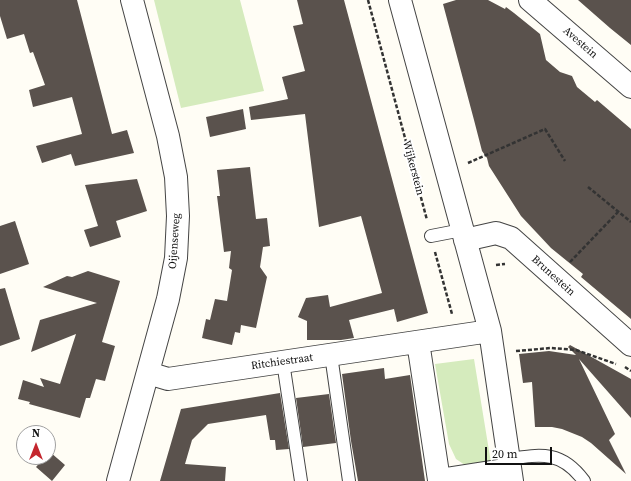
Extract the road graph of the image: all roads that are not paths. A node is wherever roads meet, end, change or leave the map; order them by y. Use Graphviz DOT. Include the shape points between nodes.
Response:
graph roads {
  1 [pos="132,0"];
  2 [pos="400,0"];
  3 [pos="530,0"];
  4 [pos="631,87"];
  5 [pos="464,235"];
  6 [pos="431,236"];
  7 [pos="490,331"];
  8 [pos="418,342"];
  9 [pos="631,345"];
  10 [pos="331,355"];
  11 [pos="283,362"];
  12 [pos="148,372"];
  13 [pos="510,470"];
  14 [pos="118,481"];
  15 [pos="302,481"];
  16 [pos="349,481"];
  17 [pos="584,481"];
  1 -- 12 [label="street, Oijenseweg" via="168,136 176,177 178,216 176,258 168,299"];
  2 -- 5 [label="street"];
  3 -- 4 [label="street, Avestein"];
  5 -- 6 [label="lane"];
  5 -- 7 [label="street"];
  5 -- 9 [label="street, Brunestein" via="496,233 511,238"];
  7 -- 8 [label="street, Ritchiestraat"];
  7 -- 13 [label="street"];
  8 -- 10 [label="street, Ritchiestraat"];
  8 -- 13 [label="street" via="439,480"];
  10 -- 11 [label="street, Ritchiestraat"];
  10 -- 16 [label="lane"];
  11 -- 12 [label="street, Ritchiestraat" via="168,379"];
  11 -- 15 [label="lane"];
  12 -- 14 [label="street, Oijenseweg"];
  13 -- 17 [label="lane" via="532,456 548,456 569,465"];
}
